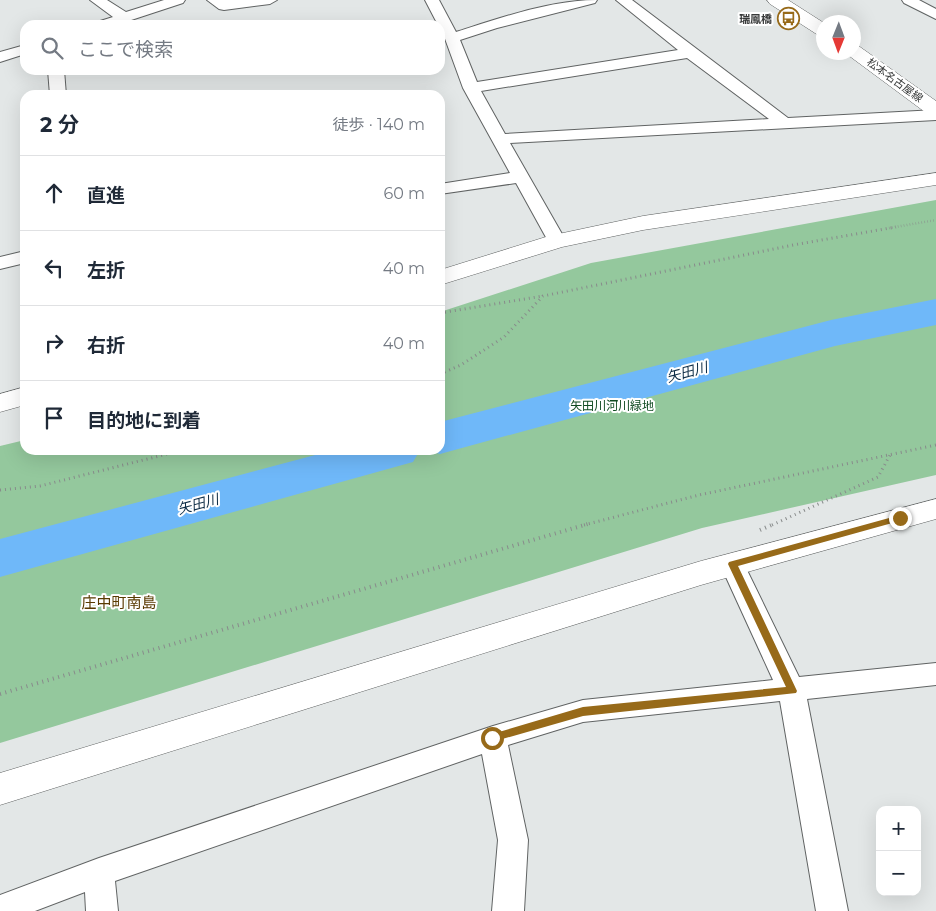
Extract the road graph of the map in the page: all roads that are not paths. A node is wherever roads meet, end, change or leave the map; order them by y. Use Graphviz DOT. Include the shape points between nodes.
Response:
graph roads {
  1 [pos="97,0"];
  2 [pos="178,0"];
  3 [pos="214,0"];
  4 [pos="270,0"];
  5 [pos="432,0"];
  6 [pos="590,0"];
  7 [pos="623,0"];
  8 [pos="776,0"];
  9 [pos="909,0"];
  10 [pos="936,15"];
  11 [pos="125,18"];
  12 [pos="118,20"];
  13 [pos="443,20"];
  14 [pos="445,25"];
  15 [pos="816,26"];
  16 [pos="452,38"];
  17 [pos="20,51"];
  18 [pos="690,53"];
  19 [pos="861,56"];
  20 [pos="0,57"];
  21 [pos="56,75"];
  22 [pos="471,88"];
  23 [pos="58,90"];
  24 [pos="936,110"];
  25 [pos="936,115"];
  26 [pos="784,123"];
  27 [pos="500,139"];
  28 [pos="520,177"];
  29 [pos="936,178"];
  30 [pos="445,188"];
  31 [pos="557,241"];
  32 [pos="20,258"];
  33 [pos="0,263"];
  34 [pos="445,276"];
  35 [pos="20,397"];
  36 [pos="0,402"];
  37 [pos="936,509"];
  38 [pos="732,564"];
  39 [pos="936,674"];
  40 [pos="792,691"];
  41 [pos="492,738"];
  42 [pos="0,789"];
  43 [pos="99,872"];
  44 [pos="0,910"];
  45 [pos="102,911"];
  46 [pos="508,911"];
  47 [pos="832,911"];
  1 -- 11 [label="street"];
  2 -- 11 [label="street"];
  3 -- 4 [label="street" via="224,6"];
  5 -- 13 [label="street"];
  6 -- 16 [label="street"];
  7 -- 18 [label="street"];
  8 -- 15 [label="street"];
  9 -- 10 [label="street"];
  11 -- 12 [label="street"];
  14 -- 16 [label="street"];
  16 -- 22 [label="street"];
  17 -- 20 [label="street"];
  18 -- 22 [label="street"];
  18 -- 26 [label="street"];
  19 -- 24 [label="street, 松本名古屋線"];
  21 -- 23 [label="street"];
  22 -- 27 [label="street"];
  25 -- 26 [label="street"];
  26 -- 27 [label="street"];
  27 -- 28 [label="street"];
  28 -- 30 [label="street"];
  28 -- 31 [label="street"];
  29 -- 31 [label="street" via="643,223"];
  31 -- 34 [label="street"];
  32 -- 33 [label="street"];
  35 -- 36 [label="street"];
  37 -- 38 [label="street"];
  38 -- 40 [label="street"];
  38 -- 42 [label="street"];
  39 -- 40 [label="street"];
  40 -- 41 [label="street" via="583,712"];
  40 -- 47 [label="street"];
  41 -- 43 [label="street"];
  41 -- 46 [label="street" via="513,840"];
  43 -- 44 [label="street"];
  43 -- 45 [label="street"];
}
